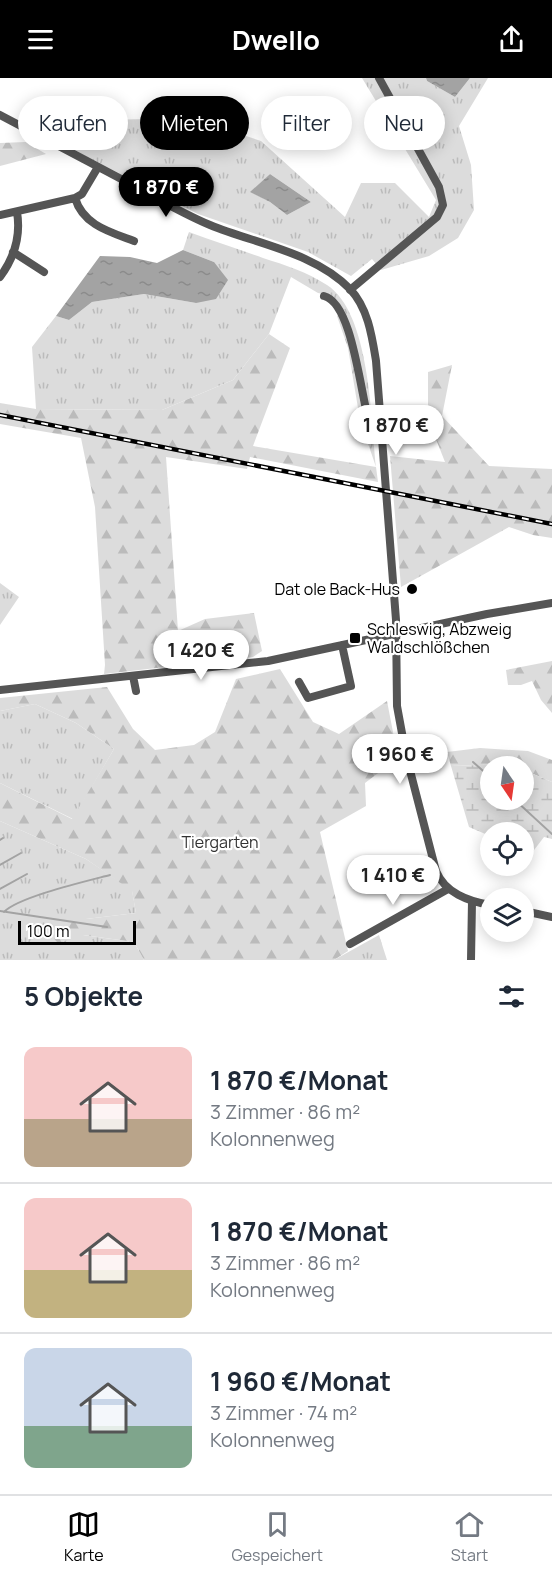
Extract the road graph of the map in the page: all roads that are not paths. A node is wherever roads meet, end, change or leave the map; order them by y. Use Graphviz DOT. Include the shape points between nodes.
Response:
graph roads {
  1 [pos="379,78"];
  2 [pos="0,115"];
  3 [pos="98,167"];
  4 [pos="75,198"];
  5 [pos="17,212"];
  6 [pos="0,215"];
  7 [pos="134,241"];
  8 [pos="13,252"];
  9 [pos="44,272"];
  10 [pos="0,277"];
  11 [pos="350,290"];
  12 [pos="324,296"];
  13 [pos="382,439"];
  14 [pos="552,603"];
  15 [pos="395,634"];
  16 [pos="342,645"];
  17 [pos="133,676"];
  18 [pos="299,682"];
  19 [pos="0,690"];
  20 [pos="136,691"];
  21 [pos="448,889"];
  22 [pos="472,902"];
  23 [pos="480,903"];
  24 [pos="534,913"];
  25 [pos="552,917"];
  26 [pos="350,944"];
  27 [pos="471,960"];
  1 -- 11 [label="street" via="440,186 443,205 437,217"];
  2 -- 3 [label="street"];
  3 -- 4 [label="street" via="82,194"];
  3 -- 11 [label="street" via="210,225 304,259"];
  4 -- 5 [label="street"];
  4 -- 7 [label="street" via="82,214 96,226"];
  5 -- 6 [label="street"];
  5 -- 8 [label="street" via="18,237"];
  8 -- 9 [label="street"];
  8 -- 10 [label="street"];
  11 -- 13 [label="street" via="365,314 373,339"];
  12 -- 13 [label="street" via="336,304 345,320 367,423 373,436"];
  13 -- 15 [label="street"];
  14 -- 15 [label="street"];
  15 -- 16 [label="street"];
  15 -- 21 [label="street" via="397,706 406,755 436,871"];
  16 -- 17 [label="street" via="268,661"];
  16 -- 18 [label="street" via="351,686 308,698"];
  17 -- 19 [label="street"];
  17 -- 20 [label="street"];
  21 -- 22 [label="street"];
  21 -- 26 [label="street"];
  22 -- 23 [label="street"];
  22 -- 27 [label="street"];
  24 -- 25 [label="street"];
}
